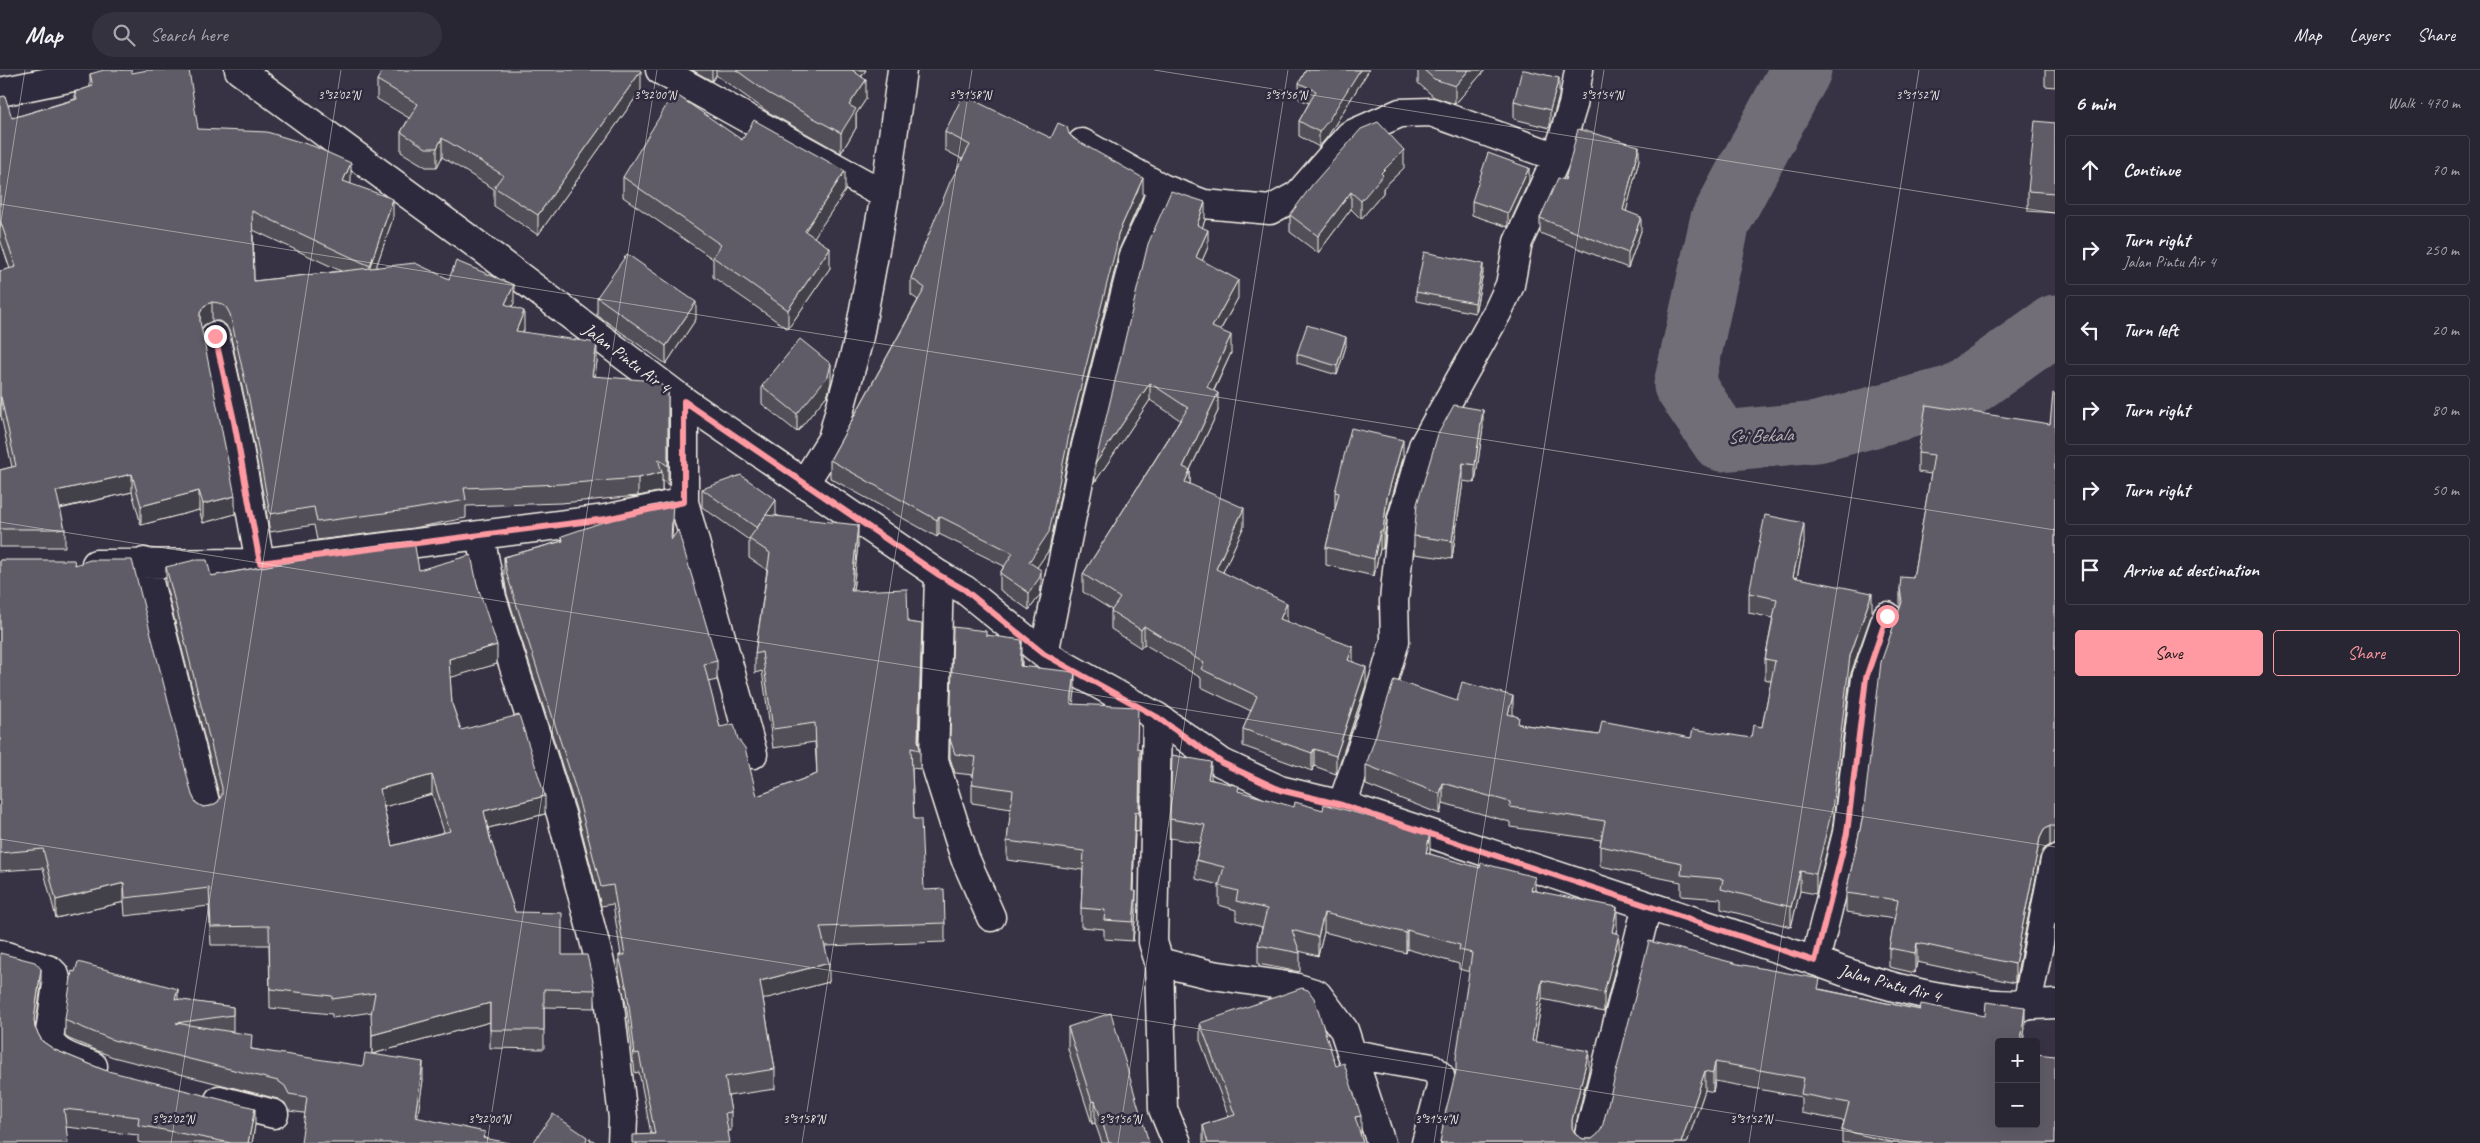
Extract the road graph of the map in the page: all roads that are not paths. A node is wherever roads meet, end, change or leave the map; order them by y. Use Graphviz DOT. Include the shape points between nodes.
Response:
graph roads {
  1 [pos="107,70"];
  2 [pos="239,70"];
  3 [pos="660,70"];
  4 [pos="902,70"];
  5 [pos="1579,70"];
  6 [pos="0,92"];
  7 [pos="1082,143"];
  8 [pos="1557,157"];
  9 [pos="1162,188"];
  10 [pos="885,195"];
  11 [pos="215,336"];
  12 [pos="684,401"];
  13 [pos="804,484"];
  14 [pos="684,502"];
  15 [pos="480,536"];
  16 [pos="144,562"];
  17 [pos="260,563"];
  18 [pos="68,564"];
  19 [pos="939,575"];
  20 [pos="1887,616"];
  21 [pos="1044,654"];
  22 [pos="1157,717"];
  23 [pos="754,754"];
  24 [pos="1342,805"];
  25 [pos="207,810"];
  26 [pos="2055,860"];
  27 [pos="1647,906"];
  28 [pos="991,917"];
  29 [pos="0,954"];
  30 [pos="1815,961"];
  31 [pos="1159,962"];
  32 [pos="2055,1004"];
  33 [pos="2027,1006"];
  34 [pos="1353,1054"];
  35 [pos="116,1074"];
  36 [pos="197,1095"];
  37 [pos="274,1114"];
  38 [pos="622,1143"];
  39 [pos="1177,1143"];
  40 [pos="1380,1143"];
  41 [pos="1426,1143"];
  42 [pos="1587,1143"];
  1 -- 6 [label="street"];
  2 -- 12 [label="street, Jalan Pintu Air 4"];
  3 -- 10 [label="street"];
  4 -- 10 [label="street"];
  5 -- 8 [label="street" via="1573,105"];
  7 -- 9 [label="street"];
  8 -- 9 [label="street" via="1431,112 1400,113 1350,135 1298,195 1270,210 1204,204"];
  8 -- 24 [label="street" via="1518,242 1510,285 1423,446 1402,519 1394,601 1395,641"];
  9 -- 21 [label="street" via="1132,258 1117,331 1086,446"];
  10 -- 13 [label="street" via="858,342 832,439"];
  11 -- 17 [label="street"];
  12 -- 13 [label="street, Jalan Pintu Air 4"];
  12 -- 14 [label="street"];
  13 -- 19 [label="street, Jalan Pintu Air 4"];
  14 -- 15 [label="street" via="606,519"];
  14 -- 23 [label="street"];
  15 -- 17 [label="street"];
  15 -- 38 [label="street" via="492,598 561,814 609,996 623,1118"];
  16 -- 17 [label="street"];
  16 -- 18 [label="street"];
  16 -- 25 [label="street"];
  19 -- 21 [label="street, Jalan Pintu Air 4" via="965,590"];
  19 -- 28 [label="street" via="934,760 965,858"];
  20 -- 30 [label="street" via="1866,678 1847,833"];
  21 -- 22 [label="street, Jalan Pintu Air 4"];
  22 -- 24 [label="street, Jalan Pintu Air 4" via="1222,763 1280,790"];
  22 -- 31 [label="street" via="1153,942"];
  24 -- 27 [label="street, Jalan Pintu Air 4"];
  26 -- 33 [label="street"];
  27 -- 30 [label="street, Jalan Pintu Air 4"];
  27 -- 42 [label="street"];
  29 -- 35 [label="street" via="45,966 55,975 57,984 49,1039 52,1046 68,1056"];
  30 -- 33 [label="street, Jalan Pintu Air 4" via="1864,980 1919,994"];
  31 -- 34 [label="street" via="1317,994 1344,1030"];
  31 -- 39 [label="street" via="1163,1109"];
  32 -- 33 [label="street, Jalan Pintu Air 4"];
  34 -- 40 [label="street"];
  34 -- 41 [label="street" via="1432,1068 1440,1076 1441,1086"];
  36 -- 37 [label="street"];
}
